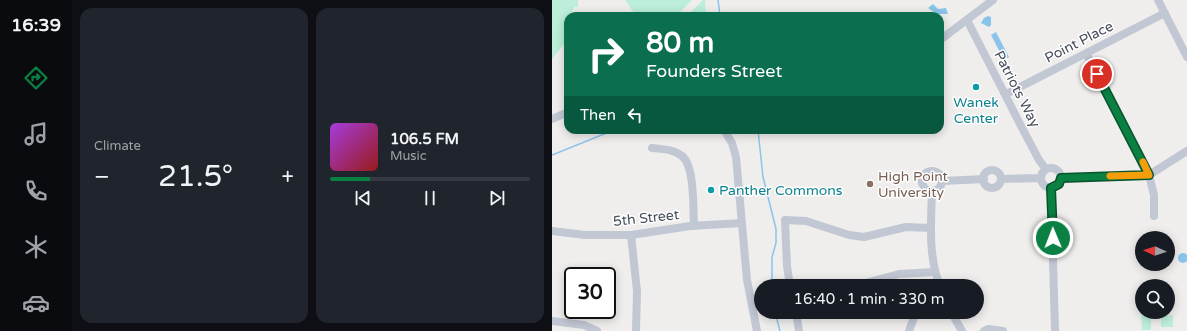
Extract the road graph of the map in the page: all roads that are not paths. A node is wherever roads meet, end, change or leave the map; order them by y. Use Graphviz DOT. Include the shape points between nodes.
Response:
graph roads {
  1 [pos="993,0"];
  2 [pos="1158,0"];
  3 [pos="1165,13"];
  4 [pos="967,20"];
  5 [pos="944,37"];
  6 [pos="1086,53"];
  7 [pos="1187,57"];
  8 [pos="1006,94"];
  9 [pos="564,114"];
  10 [pos="552,119"];
  11 [pos="726,134"];
  12 [pos="652,148"];
  13 [pos="1187,151"];
  14 [pos="1046,169"];
  15 [pos="1149,175"];
  16 [pos="1041,178"];
  17 [pos="1061,178"];
  18 [pos="984,179"];
  19 [pos="1001,179"];
  20 [pos="942,181"];
  21 [pos="1051,188"];
  22 [pos="932,191"];
  23 [pos="1154,216"];
  24 [pos="742,223"];
  25 [pos="694,226"];
  26 [pos="931,228"];
  27 [pos="552,231"];
  28 [pos="631,235"];
  29 [pos="934,272"];
  30 [pos="789,279"];
  31 [pos="880,279"];
  32 [pos="937,279"];
  33 [pos="797,319"];
  34 [pos="913,319"];
  35 [pos="955,319"];
  36 [pos="552,321"];
  37 [pos="597,331"];
  38 [pos="636,331"];
  39 [pos="757,331"];
  40 [pos="799,331"];
  41 [pos="909,331"];
  42 [pos="962,331"];
  43 [pos="984,331"];
  44 [pos="1003,331"];
  45 [pos="1055,331"];
  1 -- 4 [label="street"];
  2 -- 3 [label="street"];
  3 -- 6 [label="street, Point Place"];
  3 -- 7 [label="street"];
  4 -- 5 [label="street"];
  4 -- 8 [label="street, Patriots Way"];
  6 -- 8 [label="street, Point Place"];
  6 -- 15 [label="street"];
  8 -- 14 [label="street, Patriots Way"];
  9 -- 10 [label="street"];
  11 -- 24 [label="street" via="736,157"];
  12 -- 25 [label="street" via="673,151 683,156 688,164"];
  13 -- 15 [label="street"];
  14 -- 16 [label="street"];
  14 -- 17 [label="street, Patriots Way" via="1056,169"];
  15 -- 17 [label="street"];
  15 -- 23 [label="street" via="1154,195"];
  16 -- 19 [label="street"];
  16 -- 21 [label="street" via="1043,184"];
  17 -- 21 [label="street" via="1059,184"];
  18 -- 19 [label="street" via="987,186 993,188 998,186"];
  18 -- 19 [label="street" via="987,172 992,170 999,173"];
  18 -- 20 [label="street"];
  20 -- 22 [label="street" via="938,189"];
  20 -- 22 [label="street" via="940,175 934,172 925,174 923,184 926,189"];
  21 -- 45 [label="street"];
  22 -- 26 [label="street"];
  24 -- 25 [label="street, 5th Street"];
  24 -- 39 [label="street" via="747,280"];
  25 -- 28 [label="street, 5th Street"];
  26 -- 29 [label="street"];
  26 -- 30 [label="street" via="906,227 864,237 849,235 806,221 785,220"];
  27 -- 28 [label="street, 5th Street" via="585,235"];
  28 -- 38 [label="street" via="637,291"];
  29 -- 31 [label="street" via="899,274"];
  29 -- 32 [label="street"];
  33 -- 40 [label="street"];
  34 -- 41 [label="street"];
  35 -- 42 [label="street"];
  36 -- 37 [label="street" via="584,325"];
  43 -- 44 [label="street"];
}
